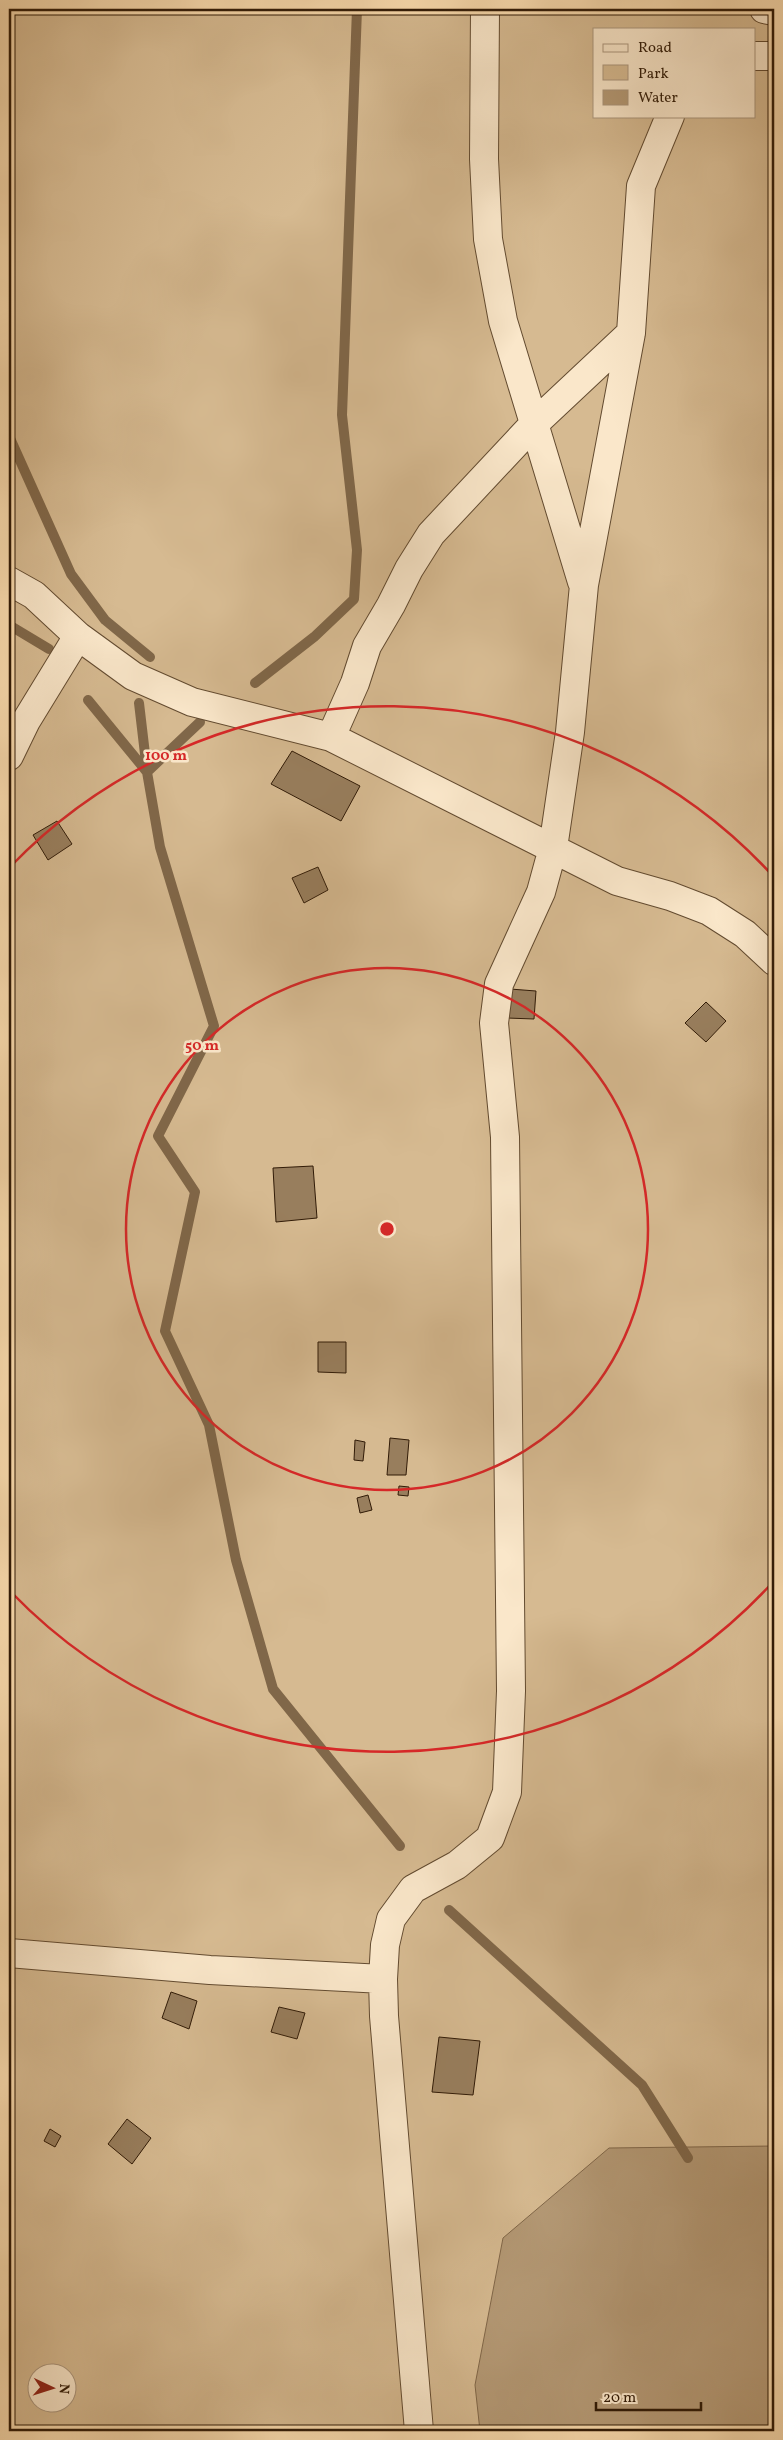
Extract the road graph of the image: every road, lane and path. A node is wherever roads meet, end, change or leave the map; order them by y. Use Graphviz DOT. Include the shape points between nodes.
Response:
graph roads {
  1 [pos="485,9"];
  2 [pos="764,9"];
  3 [pos="774,11"];
  4 [pos="756,56"];
  5 [pos="774,56"];
  6 [pos="669,118"];
  7 [pos="631,333"];
  8 [pos="534,424"];
  9 [pos="9,582"];
  10 [pos="584,585"];
  11 [pos="78,636"];
  12 [pos="332,737"];
  13 [pos="9,756"];
  14 [pos="553,848"];
  15 [pos="774,961"];
  16 [pos="9,1953"];
  17 [pos="383,1979"];
  18 [pos="419,2431"];
  1 -- 8 [label="street" via="484,159 488,239 503,321"];
  2 -- 3 [label="street"];
  4 -- 5 [label="street"];
  6 -- 7 [label="street" via="641,186"];
  7 -- 8 [label="street"];
  7 -- 10 [label="street"];
  8 -- 10 [label="street"];
  8 -- 12 [label="street" via="426,541 368,646"];
  9 -- 11 [label="street" via="34,595"];
  10 -- 14 [label="street" via="570,732"];
  11 -- 12 [label="street" via="133,676 192,702"];
  11 -- 13 [label="street" via="26,721"];
  12 -- 14 [label="street"];
  14 -- 15 [label="street" via="617,881 709,911 745,934"];
  14 -- 17 [label="street" via="541,892 499,984 494,1023 506,1137 511,1691 507,1792 490,1838 458,1865 413,1889 391,1918"];
  16 -- 17 [label="street" via="210,1970"];
  17 -- 18 [label="street"];
}
